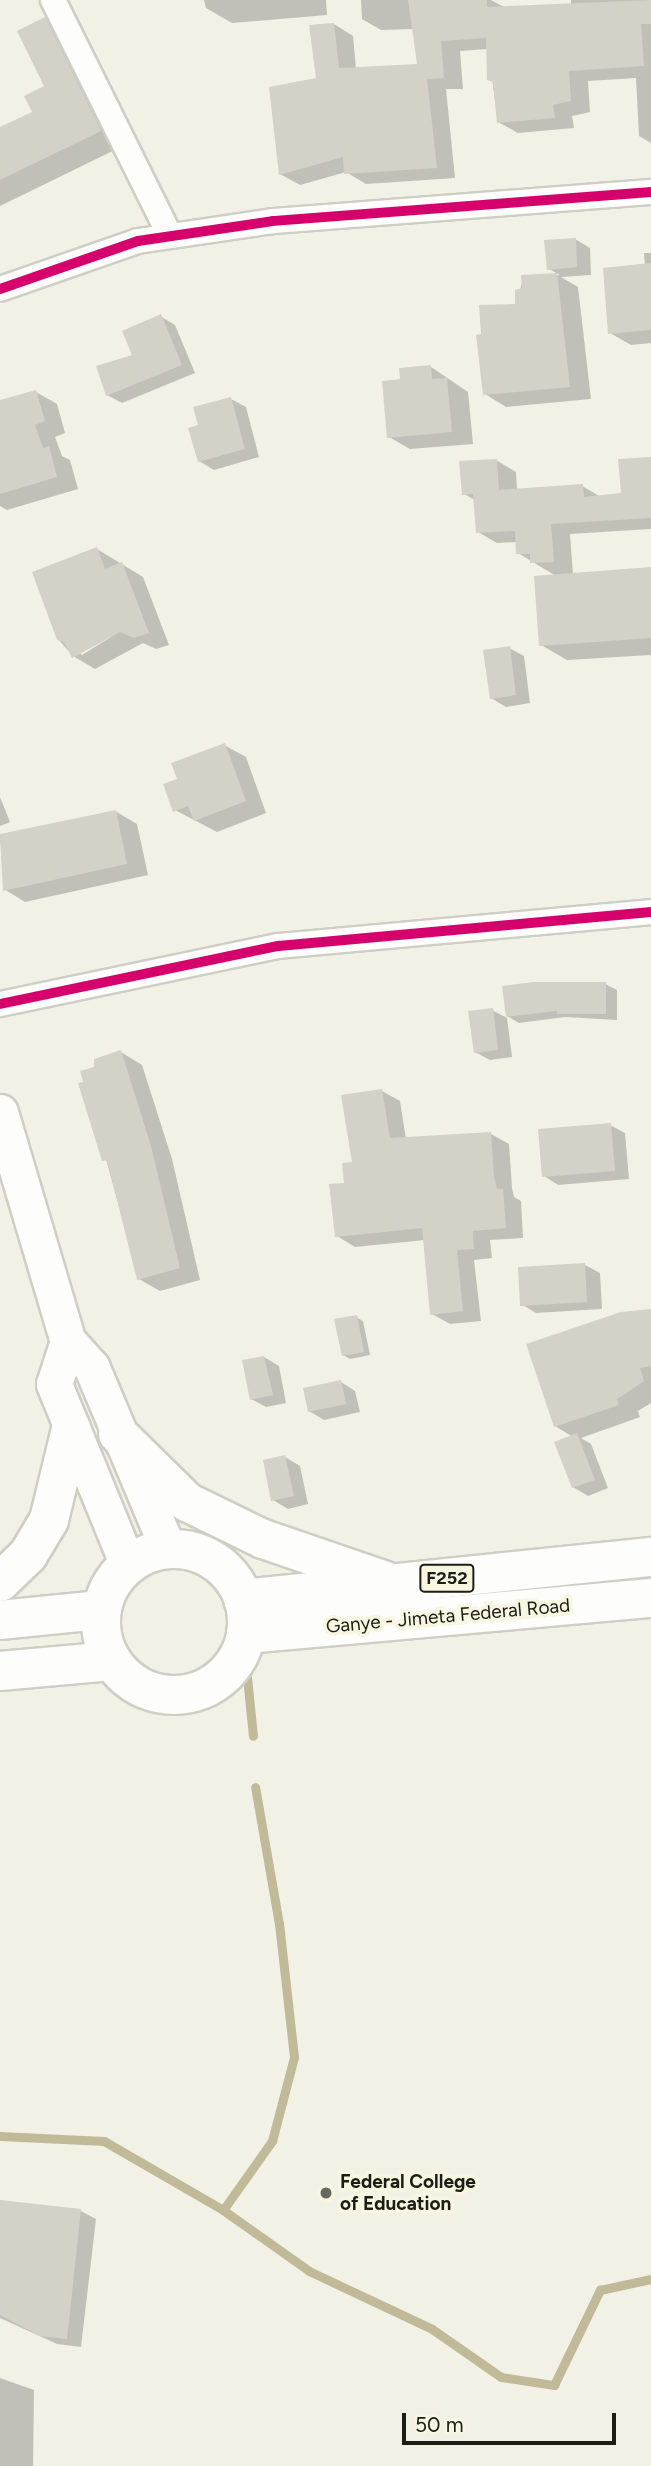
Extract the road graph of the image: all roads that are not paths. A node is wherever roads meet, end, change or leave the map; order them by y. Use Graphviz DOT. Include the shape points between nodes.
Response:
graph roads {
  1 [pos="52,0"];
  2 [pos="651,192"];
  3 [pos="170,236"];
  4 [pos="0,289"];
  5 [pos="651,912"];
  6 [pos="0,1004"];
  7 [pos="0,1112"];
  8 [pos="68,1341"];
  9 [pos="71,1429"];
  10 [pos="118,1434"];
  11 [pos="168,1549"];
  12 [pos="651,1558"];
  13 [pos="128,1565"];
  14 [pos="0,1582"];
  15 [pos="391,1583"];
  16 [pos="651,1598"];
  17 [pos="102,1610"];
  18 [pos="244,1617"];
  19 [pos="0,1620"];
  20 [pos="112,1661"];
  21 [pos="0,1671"];
  1 -- 3 [label="street"];
  2 -- 3 [label="street" via="273,221"];
  3 -- 4 [label="street" via="138,241"];
  5 -- 6 [label="street" via="278,946"];
  7 -- 8 [label="main road"];
  8 -- 9 [label="main road" via="54,1384"];
  8 -- 10 [label="main road" via="92,1368"];
  9 -- 13 [label="main road"];
  9 -- 14 [label="main road" via="49,1520 29,1555"];
  10 -- 11 [label="main road"];
  10 -- 15 [label="main road" via="187,1502 263,1539"];
  11 -- 13 [label="main road"];
  11 -- 18 [label="main road" via="211,1559 224,1569"];
  12 -- 15 [label="main road, Ganye - Jimeta Federal Road / F252"];
  13 -- 17 [label="main road" via="107,1593"];
  15 -- 18 [label="main road, Ganye - Jimeta Federal Road / F252"];
  16 -- 18 [label="main road, Ganye - Jimeta Federal Road / F252"];
  17 -- 19 [label="main road"];
  17 -- 20 [label="main road" via="101,1627"];
  18 -- 20 [label="main road" via="232,1667 220,1679 188,1695 153,1693 123,1675"];
  20 -- 21 [label="main road"];
}
